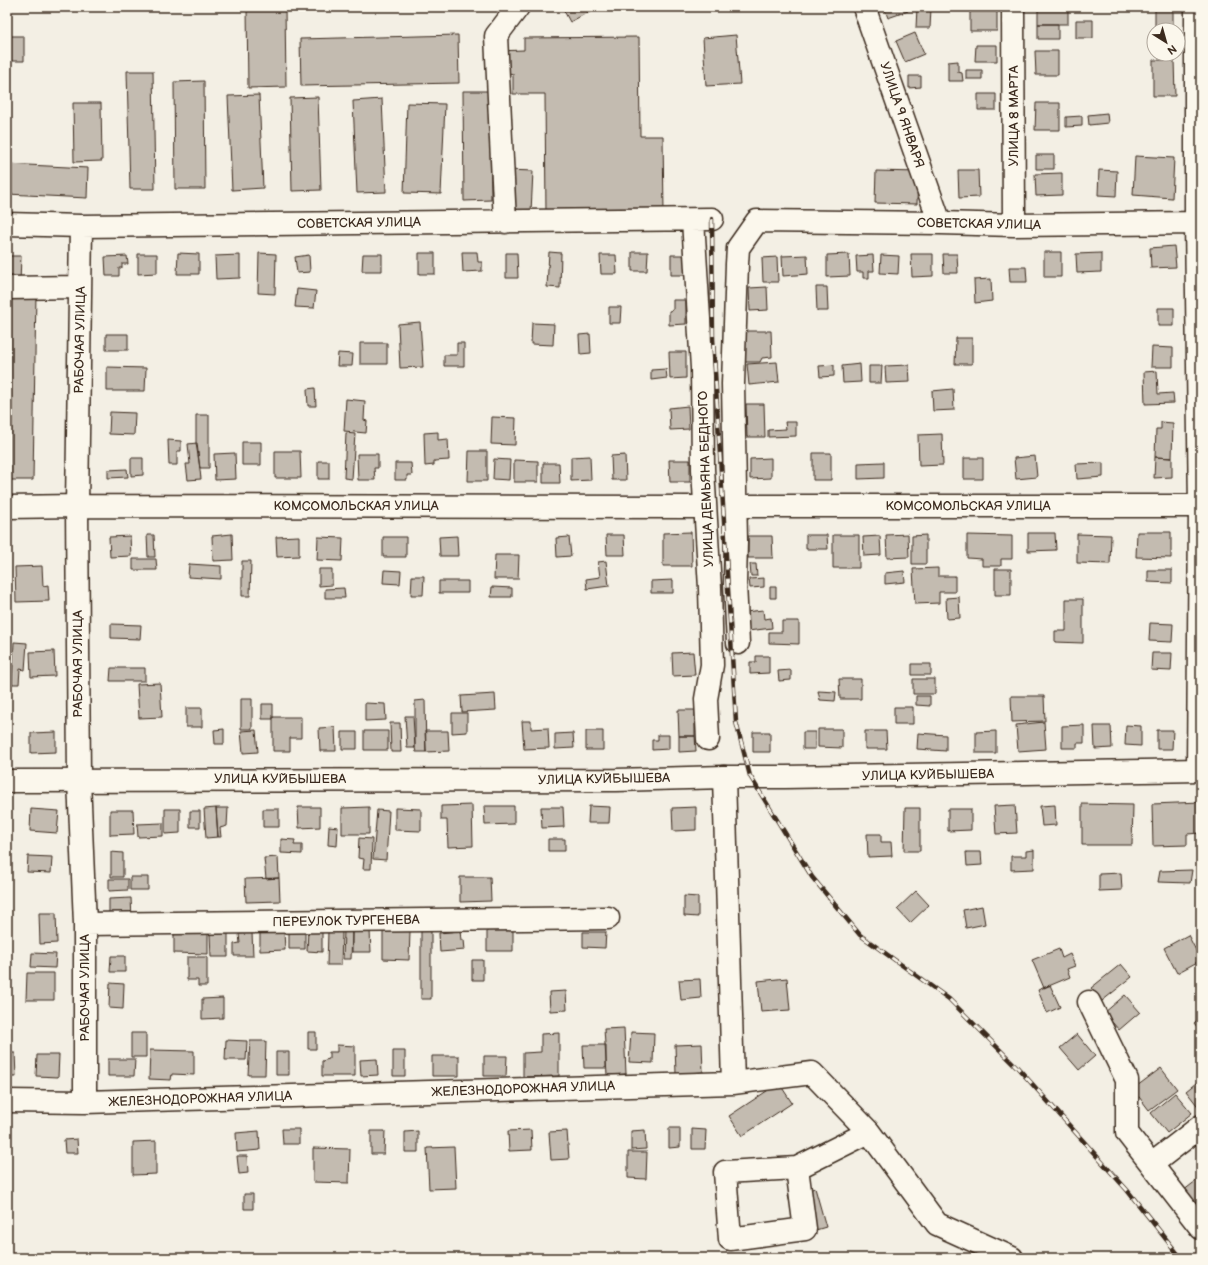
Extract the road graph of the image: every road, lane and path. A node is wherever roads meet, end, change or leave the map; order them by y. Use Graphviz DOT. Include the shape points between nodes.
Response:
graph roads {
  1 [pos="518,7"];
  2 [pos="864,7"];
  3 [pos="1013,7"];
  4 [pos="1196,7"];
  5 [pos="702,219"];
  6 [pos="505,222"];
  7 [pos="940,223"];
  8 [pos="1198,223"];
  9 [pos="7,224"];
  10 [pos="1014,225"];
  11 [pos="81,226"];
  12 [pos="80,287"];
  13 [pos="7,288"];
  14 [pos="77,506"];
  15 [pos="735,506"];
  16 [pos="1201,506"];
  17 [pos="7,507"];
  18 [pos="705,507"];
  19 [pos="738,643"];
  20 [pos="708,738"];
  21 [pos="1200,770"];
  22 [pos="724,776"];
  23 [pos="79,780"];
  24 [pos="7,781"];
  25 [pos="608,918"];
  26 [pos="85,924"];
  27 [pos="1089,1002"];
  28 [pos="733,1083"];
  29 [pos="7,1102"];
  30 [pos="85,1102"];
  31 [pos="1201,1126"];
  32 [pos="869,1132"];
  33 [pos="1152,1164"];
  34 [pos="797,1168"];
  35 [pos="1201,1228"];
  36 [pos="1012,1258"];
  1 -- 6 [label="street" via="496,36"];
  2 -- 7 [label="street, УЛИЦА 9 ЯНВАРЯ"];
  3 -- 10 [label="street, УЛИЦА 8 МАРТА"];
  4 -- 8 [label="street"];
  5 -- 6 [label="street, СОВЕТСКАЯ УЛИЦА"];
  5 -- 18 [label="street, УЛИЦА ДЕМЬЯНА БЕДНОГО"];
  6 -- 11 [label="street, СОВЕТСКАЯ УЛИЦА"];
  7 -- 10 [label="street, СОВЕТСКАЯ УЛИЦА"];
  7 -- 15 [label="street, СОВЕТСКАЯ УЛИЦА" via="757,221 738,248 734,384"];
  8 -- 10 [label="street, СОВЕТСКАЯ УЛИЦА"];
  8 -- 16 [label="street"];
  9 -- 11 [label="street, СОВЕТСКАЯ УЛИЦА"];
  11 -- 12 [label="street, РАБОЧАЯ УЛИЦА"];
  12 -- 13 [label="street"];
  12 -- 14 [label="street, РАБОЧАЯ УЛИЦА"];
  14 -- 17 [label="street, КОМСОМОЛЬСКАЯ УЛИЦА"];
  14 -- 18 [label="street, КОМСОМОЛЬСКАЯ УЛИЦА"];
  14 -- 23 [label="street, РАБОЧАЯ УЛИЦА"];
  15 -- 16 [label="street, КОМСОМОЛЬСКАЯ УЛИЦА"];
  15 -- 19 [label="street"];
  16 -- 21 [label="street"];
  18 -- 20 [label="street, УЛИЦА ДЕМЬЯНА БЕДНОГО" via="712,665 706,699"];
  21 -- 22 [label="street, УЛИЦА КУЙБЫШЕВА"];
  22 -- 23 [label="street, УЛИЦА КУЙБЫШЕВА" via="616,780"];
  22 -- 28 [label="street"];
  23 -- 24 [label="street, УЛИЦА КУЙБЫШЕВА"];
  23 -- 26 [label="street, РАБОЧАЯ УЛИЦА"];
  25 -- 26 [label="street, ПЕРЕУЛОК ТУРГЕНЕВА"];
  26 -- 30 [label="street, РАБОЧАЯ УЛИЦА"];
  27 -- 33 [label="street" via="1127,1080 1127,1133"];
  28 -- 30 [label="street, ЖЕЛЕЗНОДОРОЖНАЯ УЛИЦА"];
  28 -- 32 [label="street, ЖЕЛЕЗНОДОРОЖНАЯ УЛИЦА" via="812,1073"];
  29 -- 30 [label="street, ЖЕЛЕЗНОДОРОЖНАЯ УЛИЦА"];
  31 -- 33 [label="street"];
  32 -- 34 [label="street"];
  32 -- 36 [label="street" via="937,1224"];
  33 -- 35 [label="street"];
  34 -- 34 [label="street" via="806,1229 730,1239 725,1172"];
}
